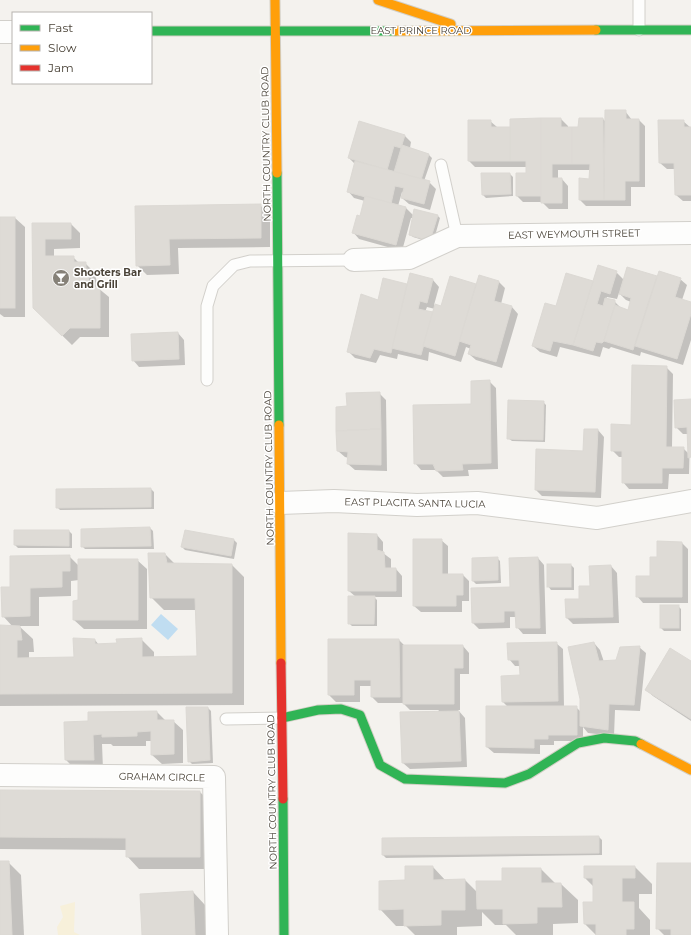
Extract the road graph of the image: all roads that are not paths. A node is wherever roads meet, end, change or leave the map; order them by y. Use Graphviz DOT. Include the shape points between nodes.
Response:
graph roads {
  1 [pos="275,0"];
  2 [pos="378,0"];
  3 [pos="639,0"];
  4 [pos="276,30"];
  5 [pos="469,30"];
  6 [pos="639,30"];
  7 [pos="691,30"];
  8 [pos="152,31"];
  9 [pos="0,32"];
  10 [pos="12,32"];
  11 [pos="441,166"];
  12 [pos="691,233"];
  13 [pos="457,236"];
  14 [pos="354,260"];
  15 [pos="278,262"];
  16 [pos="207,380"];
  17 [pos="691,501"];
  18 [pos="280,503"];
  19 [pos="282,718"];
  20 [pos="226,720"];
  21 [pos="691,770"];
  22 [pos="0,775"];
  23 [pos="217,935"];
  24 [pos="284,935"];
  1 -- 4 [label="street, NORTH COUNTRY CLUB ROAD"];
  2 -- 5 [label="street"];
  3 -- 6 [label="lane"];
  4 -- 5 [label="street, EAST PRINCE ROAD"];
  4 -- 8 [label="street, EAST PRINCE ROAD"];
  4 -- 15 [label="street, NORTH COUNTRY CLUB ROAD"];
  5 -- 6 [label="street, EAST PRINCE ROAD"];
  6 -- 7 [label="street, EAST PRINCE ROAD"];
  9 -- 10 [label="street"];
  11 -- 13 [label="lane"];
  12 -- 13 [label="street, EAST WEYMOUTH STREET"];
  13 -- 14 [label="street, EAST WEYMOUTH STREET" via="409,258"];
  14 -- 15 [label="lane, EAST WEYMOUTH STREET"];
  15 -- 16 [label="lane, EAST WEYMOUTH STREET" via="250,261 234,265 212,286 207,306"];
  15 -- 18 [label="street, NORTH COUNTRY CLUB ROAD"];
  17 -- 18 [label="street, EAST PLACITA SANTA LUCIA" via="597,518 477,503"];
  18 -- 19 [label="street, NORTH COUNTRY CLUB ROAD"];
  19 -- 20 [label="lane"];
  19 -- 21 [label="street" via="341,709 360,715 380,764 405,779 505,783 529,774 578,743 604,738 636,740"];
  19 -- 24 [label="street, NORTH COUNTRY CLUB ROAD"];
  22 -- 23 [label="street, GRAHAM CIRCLE" via="214,778"];
}
